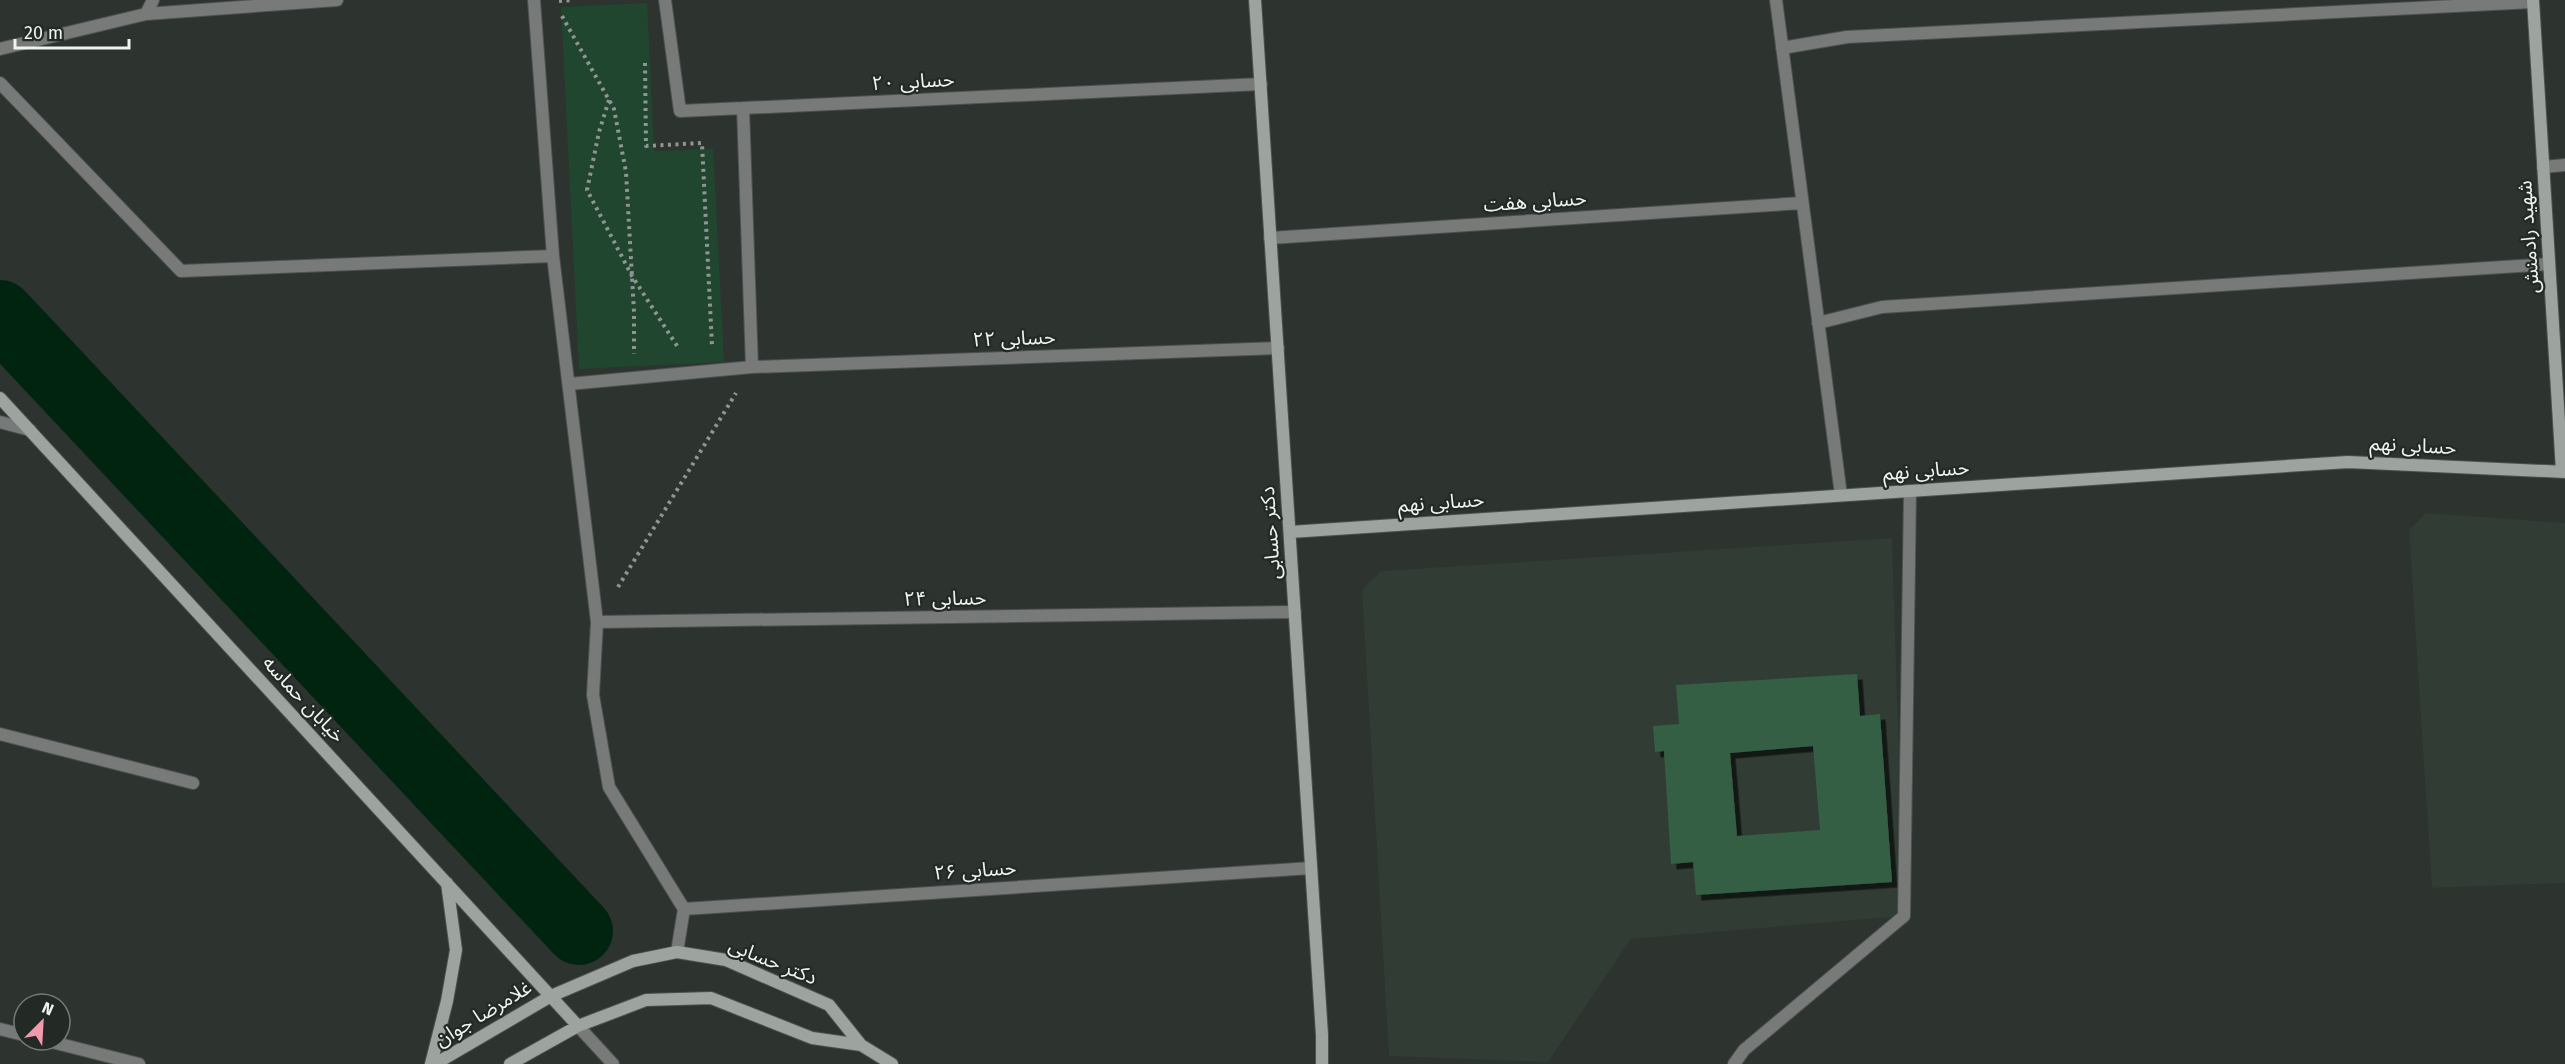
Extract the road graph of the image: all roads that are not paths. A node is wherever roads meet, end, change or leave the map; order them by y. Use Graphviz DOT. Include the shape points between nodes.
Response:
graph roads {
  1 [pos="153,0"];
  2 [pos="337,0"];
  3 [pos="534,0"];
  4 [pos="664,0"];
  5 [pos="1255,0"];
  6 [pos="1776,0"];
  7 [pos="2533,1"];
  8 [pos="146,14"];
  9 [pos="1782,48"];
  10 [pos="0,49"];
  11 [pos="0,83"];
  12 [pos="1261,84"];
  13 [pos="743,108"];
  14 [pos="2565,165"];
  15 [pos="2543,167"];
  16 [pos="1802,203"];
  17 [pos="1270,238"];
  18 [pos="553,256"];
  19 [pos="2549,264"];
  20 [pos="1818,323"];
  21 [pos="1278,348"];
  22 [pos="752,367"];
  23 [pos="569,384"];
  24 [pos="0,398"];
  25 [pos="0,422"];
  26 [pos="30,430"];
  27 [pos="2564,472"];
  28 [pos="1910,491"];
  29 [pos="1841,495"];
  30 [pos="1290,532"];
  31 [pos="1295,612"];
  32 [pos="597,622"];
  33 [pos="0,734"];
  34 [pos="193,783"];
  35 [pos="1311,868"];
  36 [pos="447,883"];
  37 [pos="684,909"];
  38 [pos="677,952"];
  39 [pos="551,996"];
  40 [pos="578,1026"];
  41 [pos="861,1045"];
  42 [pos="72,1047"];
  43 [pos="139,1064"];
  44 [pos="433,1064"];
  45 [pos="510,1064"];
  46 [pos="613,1064"];
  47 [pos="892,1064"];
  48 [pos="1322,1064"];
  49 [pos="1734,1064"];
  1 -- 8 [label="street"];
  2 -- 8 [label="street"];
  3 -- 18 [label="street"];
  4 -- 13 [label="street, حسابی ۲۰" via="680,111"];
  5 -- 12 [label="main road, دکتر حسابی"];
  6 -- 9 [label="street"];
  7 -- 9 [label="street" via="1847,38"];
  7 -- 15 [label="main road, شهید رادمنش"];
  8 -- 10 [label="street"];
  9 -- 16 [label="street"];
  11 -- 18 [label="street" via="181,271"];
  12 -- 13 [label="street, حسابی ۲۰"];
  12 -- 17 [label="main road, دکتر حسابی"];
  13 -- 22 [label="street"];
  14 -- 15 [label="street"];
  15 -- 19 [label="main road, شهید رادمنش"];
  16 -- 17 [label="street, حسابی هفت"];
  16 -- 20 [label="street"];
  17 -- 21 [label="main road, دکتر حسابی"];
  18 -- 23 [label="street"];
  19 -- 20 [label="street" via="1882,307"];
  19 -- 27 [label="main road, شهید رادمنش"];
  20 -- 29 [label="street"];
  21 -- 22 [label="street, حسابی ۲۲"];
  21 -- 30 [label="main road, دکتر حسابی"];
  22 -- 23 [label="street, حسابی ۲۲"];
  23 -- 32 [label="street"];
  24 -- 26 [label="main road, خیابان حماسه"];
  25 -- 26 [label="street"];
  26 -- 36 [label="main road, خیابان حماسه"];
  27 -- 28 [label="main road, حسابی نهم" via="2349,462"];
  28 -- 29 [label="main road, حسابی نهم"];
  28 -- 49 [label="street" via="1904,915 1744,1050"];
  29 -- 30 [label="main road, حسابی نهم"];
  30 -- 31 [label="main road, دکتر حسابی"];
  31 -- 32 [label="street, حسابی ۲۴"];
  31 -- 35 [label="main road, دکتر حسابی"];
  32 -- 37 [label="street" via="593,695 609,787"];
  33 -- 34 [label="street"];
  35 -- 37 [label="street, حسابی ۲۶"];
  35 -- 48 [label="main road, دکتر حسابی"];
  36 -- 39 [label="main road, خیابان حماسه"];
  36 -- 44 [label="main road" via="456,950"];
  37 -- 38 [label="street"];
  38 -- 39 [label="main road, دکتر حسابی" via="633,961"];
  38 -- 41 [label="main road, دکتر حسابی" via="726,960 829,1005"];
  39 -- 40 [label="main road, خیابان حماسه"];
  39 -- 44 [label="main road, غلامرضا جوان"];
  40 -- 41 [label="main road, دکتر حسابی" via="646,1000 711,998 812,1038"];
  40 -- 45 [label="main road"];
  40 -- 46 [label="street"];
  41 -- 47 [label="main road, دکتر حسابی"];
  42 -- 43 [label="street"];
}
